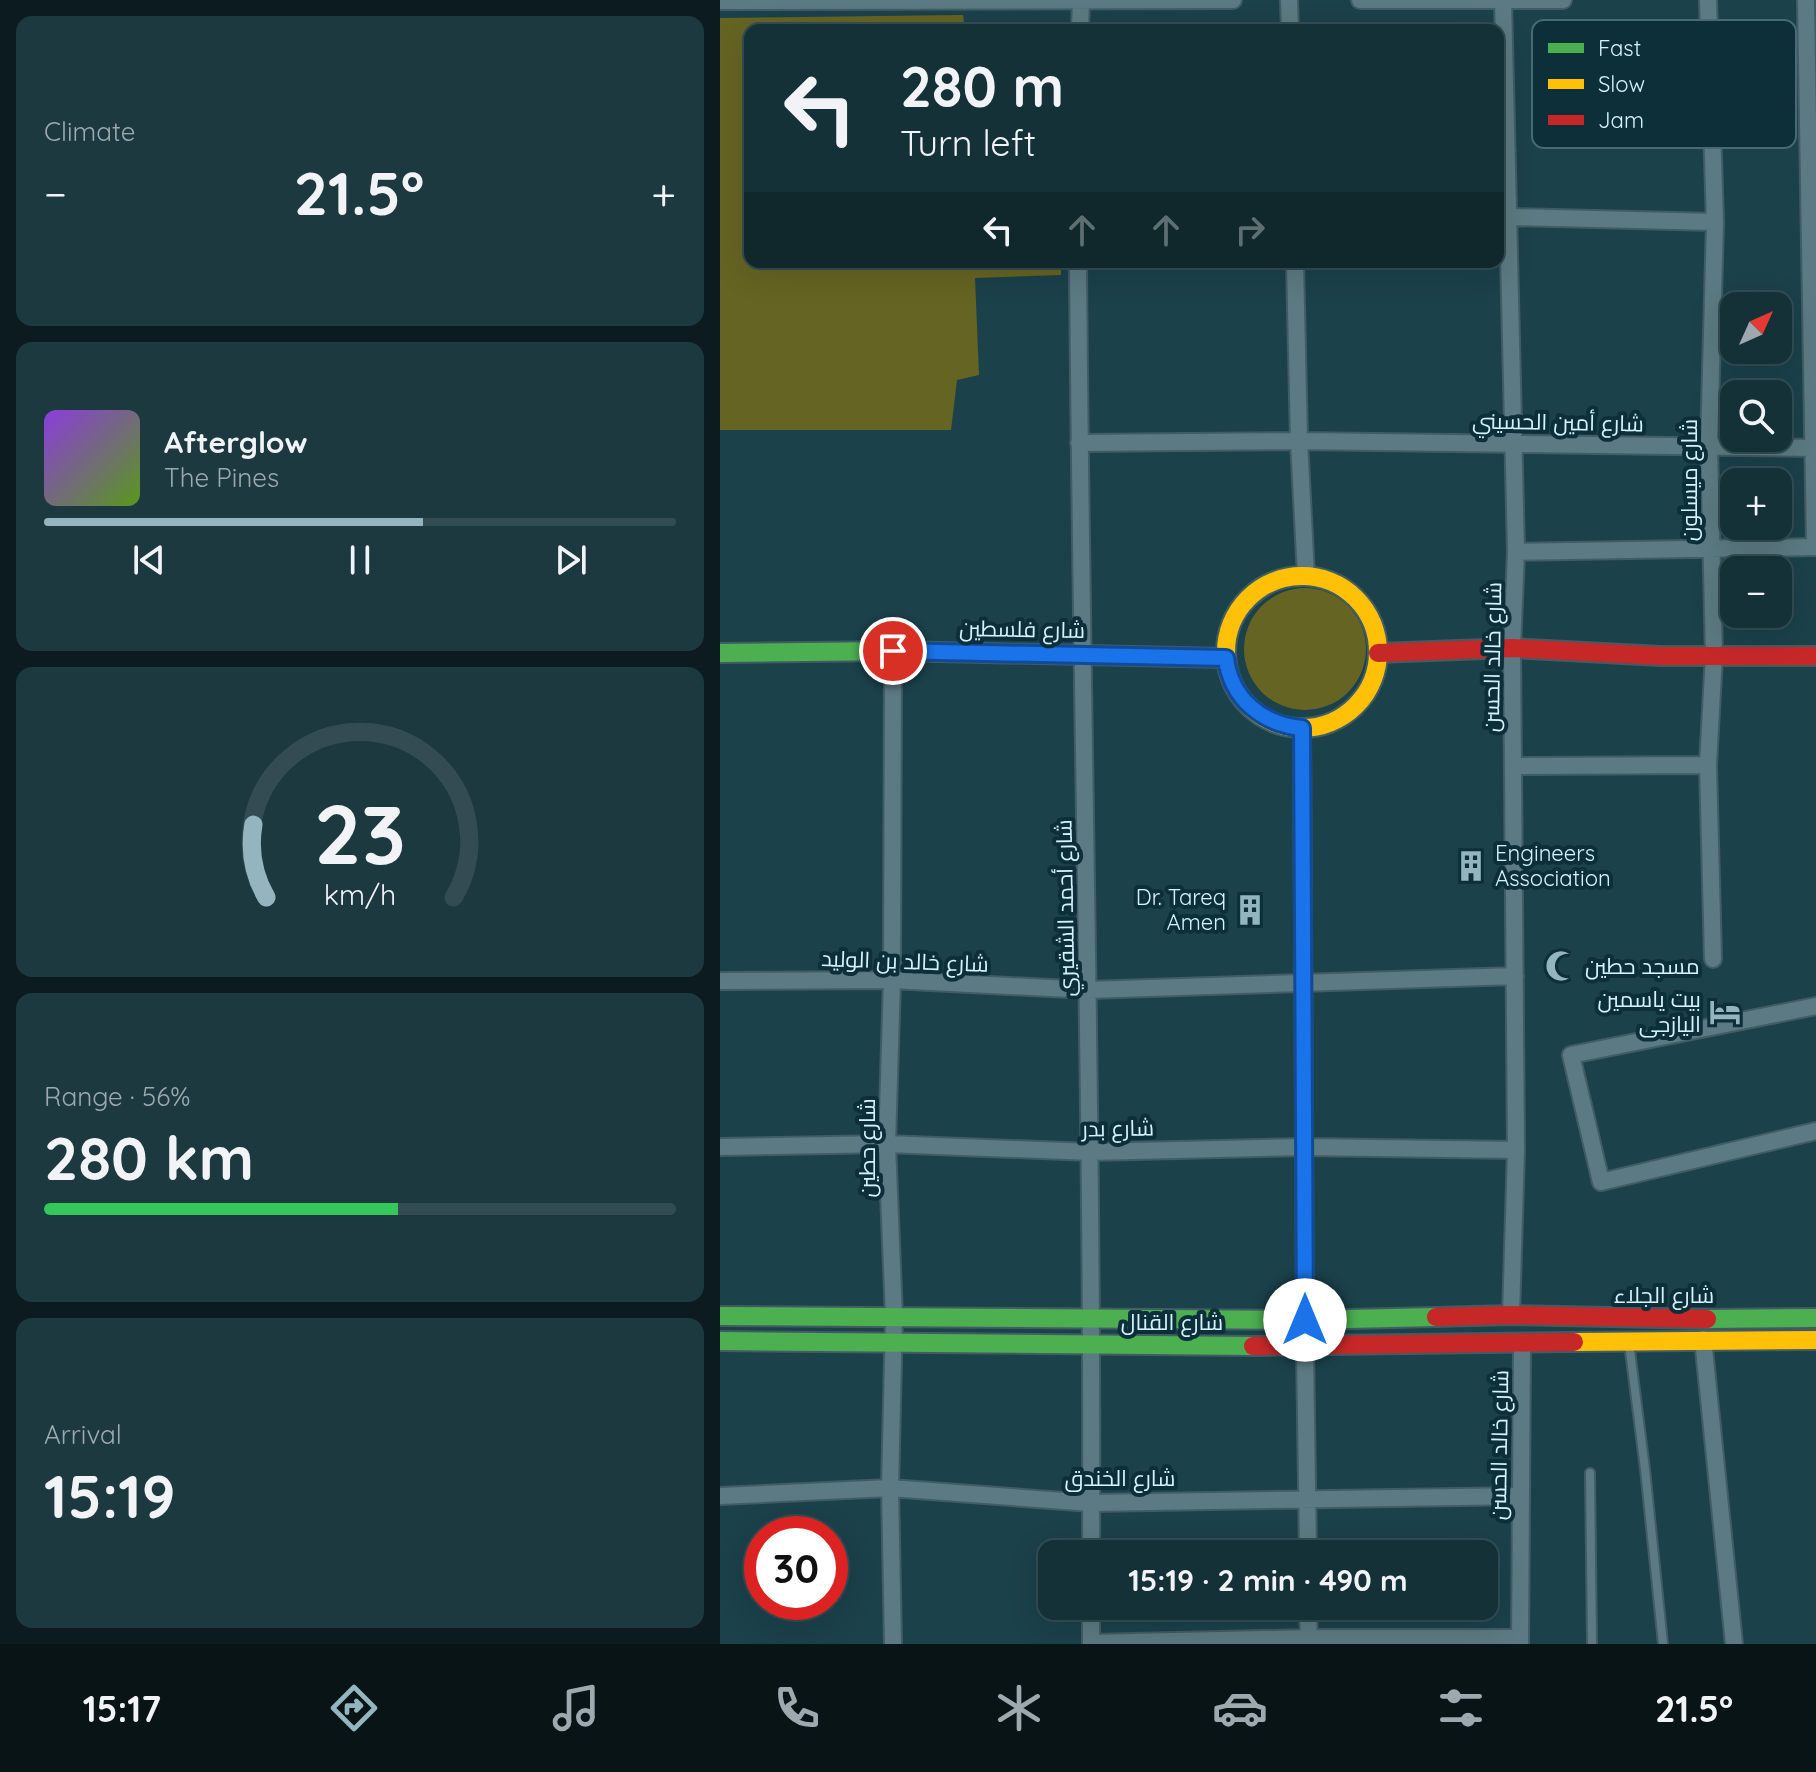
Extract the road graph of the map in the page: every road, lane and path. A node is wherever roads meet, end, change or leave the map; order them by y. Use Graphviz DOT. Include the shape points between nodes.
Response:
graph roads {
  1 [pos="1233,0"];
  2 [pos="1289,0"];
  3 [pos="1360,0"];
  4 [pos="1503,0"];
  5 [pos="1563,0"];
  6 [pos="1708,0"];
  7 [pos="1790,0"];
  8 [pos="1816,0"];
  9 [pos="720,1"];
  10 [pos="878,1"];
  11 [pos="1081,1"];
  12 [pos="1806,1"];
  13 [pos="1709,20"];
  14 [pos="1080,24"];
  15 [pos="1290,24"];
  16 [pos="1504,24"];
  17 [pos="1504,31"];
  18 [pos="1713,148"];
  19 [pos="1510,217"];
  20 [pos="1715,222"];
  21 [pos="1078,268"];
  22 [pos="1295,268"];
  23 [pos="1299,441"];
  24 [pos="1079,443"];
  25 [pos="1514,443"];
  26 [pos="1709,446"];
  27 [pos="1816,448"];
  28 [pos="1816,547"];
  29 [pos="1711,550"];
  30 [pos="1516,552"];
  31 [pos="1306,576"];
  32 [pos="1512,648"];
  33 [pos="893,651"];
  34 [pos="720,653"];
  35 [pos="1378,653"];
  36 [pos="1081,654"];
  37 [pos="1714,655"];
  38 [pos="1816,656"];
  39 [pos="1226,658"];
  40 [pos="1302,728"];
  41 [pos="1708,765"];
  42 [pos="1513,766"];
  43 [pos="1713,959"];
  44 [pos="1515,976"];
  45 [pos="892,980"];
  46 [pos="720,981"];
  47 [pos="1304,983"];
  48 [pos="1088,990"];
  49 [pos="1816,1006"];
  50 [pos="1816,1131"];
  51 [pos="887,1144"];
  52 [pos="720,1147"];
  53 [pos="1305,1147"];
  54 [pos="1516,1150"];
  55 [pos="1091,1152"];
  56 [pos="1511,1315"];
  57 [pos="720,1316"];
  58 [pos="894,1317"];
  59 [pos="1091,1318"];
  60 [pos="1816,1318"];
  61 [pos="1305,1320"];
  62 [pos="1703,1339"];
  63 [pos="1816,1340"];
  64 [pos="720,1341"];
  65 [pos="893,1342"];
  66 [pos="1629,1342"];
  67 [pos="1522,1343"];
  68 [pos="1090,1345"];
  69 [pos="1305,1347"];
  70 [pos="1590,1473"];
  71 [pos="890,1488"];
  72 [pos="720,1496"];
  73 [pos="1520,1496"];
  74 [pos="1308,1497"];
  75 [pos="1091,1503"];
  76 [pos="1091,1540"];
  77 [pos="1308,1540"];
  78 [pos="1091,1620"];
  79 [pos="1308,1620"];
  80 [pos="1309,1641"];
  81 [pos="1520,1641"];
  82 [pos="893,1644"];
  83 [pos="1091,1644"];
  84 [pos="1592,1644"];
  85 [pos="1663,1644"];
  86 [pos="1734,1644"];
  1 -- 11 [label="street"];
  2 -- 15 [label="street"];
  3 -- 4 [label="street"];
  4 -- 5 [label="street"];
  4 -- 16 [label="street, شارع خالد الحسن"];
  6 -- 13 [label="street, شارع ميسلون"];
  7 -- 12 [label="street"];
  8 -- 12 [label="street"];
  9 -- 10 [label="street"];
  10 -- 11 [label="street"];
  11 -- 14 [label="street"];
  12 -- 27 [label="street"];
  17 -- 19 [label="street, شارع خالد الحسن"];
  18 -- 20 [label="street, شارع ميسلون"];
  19 -- 20 [label="street"];
  19 -- 25 [label="street, شارع خالد الحسن"];
  20 -- 26 [label="street, شارع ميسلون"];
  21 -- 24 [label="street, شارع أحمد الشقيري"];
  22 -- 23 [label="street"];
  23 -- 24 [label="street, شارع أمين الحسيني"];
  23 -- 25 [label="street, شارع أمين الحسيني"];
  23 -- 31 [label="street"];
  24 -- 36 [label="street, شارع أحمد الشقيري"];
  25 -- 26 [label="street, شارع أمين الحسيني"];
  25 -- 30 [label="street, شارع خالد الحسن"];
  26 -- 27 [label="street, شارع أمين الحسيني"];
  26 -- 29 [label="street, شارع ميسلون"];
  27 -- 28 [label="street"];
  28 -- 29 [label="street"];
  29 -- 30 [label="street"];
  29 -- 37 [label="street, شارع ميسلون"];
  30 -- 32 [label="street, شارع خالد الحسن"];
  31 -- 35 [label="main road" via="1333,582 1356,598 1372,621"];
  31 -- 39 [label="main road" via="1268,583 1248,598 1229,630"];
  32 -- 35 [label="main road"];
  32 -- 37 [label="main road"];
  32 -- 42 [label="street, شارع خالد الحسن"];
  33 -- 34 [label="main road, شارع فلسطين"];
  33 -- 36 [label="main road, شارع فلسطين"];
  33 -- 45 [label="street, شارع حطين"];
  35 -- 40 [label="main road" via="1371,685 1356,706 1336,721"];
  36 -- 39 [label="main road, شارع فلسطين"];
  36 -- 48 [label="street, شارع أحمد الشقيري"];
  37 -- 38 [label="main road"];
  37 -- 41 [label="street, شارع ميسلون"];
  39 -- 40 [label="main road" via="1232,682 1248,706 1271,722"];
  40 -- 47 [label="street"];
  41 -- 42 [label="street"];
  41 -- 43 [label="street, شارع ميسلون"];
  42 -- 44 [label="street, شارع خالد الحسن"];
  44 -- 47 [label="street, شارع خالد بن الوليد"];
  44 -- 54 [label="street, شارع خالد الحسن"];
  45 -- 46 [label="street, شارع خالد بن الوليد"];
  45 -- 48 [label="street, شارع خالد بن الوليد"];
  45 -- 51 [label="street, شارع حطين"];
  47 -- 48 [label="street, شارع خالد بن الوليد"];
  47 -- 53 [label="street"];
  48 -- 55 [label="street, شارع أحمد الشقيري"];
  49 -- 50 [label="street" via="1571,1055 1601,1182"];
  51 -- 52 [label="street, شارع بدر"];
  51 -- 55 [label="street, شارع بدر"];
  51 -- 58 [label="street, شارع حطين"];
  53 -- 54 [label="street, شارع بدر"];
  53 -- 55 [label="street, شارع بدر"];
  53 -- 61 [label="street"];
  54 -- 56 [label="street, شارع خالد الحسن"];
  55 -- 59 [label="street, شارع أحمد الشقيري"];
  56 -- 60 [label="main road, شارع الجلاء"];
  56 -- 61 [label="main road, شارع القنال"];
  57 -- 58 [label="main road, شارع القنال"];
  58 -- 59 [label="main road, شارع القنال"];
  58 -- 65 [label="street, شارع حطين"];
  59 -- 61 [label="main road, شارع القنال"];
  59 -- 68 [label="street, شارع أحمد الشقيري"];
  62 -- 63 [label="main road, شارع القنال"];
  62 -- 66 [label="main road, شارع القنال"];
  62 -- 86 [label="street"];
  64 -- 65 [label="main road, شارع القنال"];
  65 -- 68 [label="main road, شارع القنال"];
  65 -- 71 [label="street, شارع حطين"];
  66 -- 67 [label="main road, شارع القنال"];
  66 -- 85 [label="lane"];
  67 -- 69 [label="main road, شارع القنال"];
  67 -- 73 [label="street, شارع خالد الحسن"];
  68 -- 69 [label="main road, شارع القنال"];
  68 -- 75 [label="street, شارع أحمد الشقيري"];
  69 -- 74 [label="street"];
  70 -- 84 [label="lane"];
  71 -- 72 [label="street, شارع الخندق"];
  71 -- 75 [label="street, شارع الخندق"];
  71 -- 82 [label="street, شارع حطين"];
  73 -- 74 [label="street, شارع الخندق"];
  73 -- 81 [label="street, شارع خالد الحسن"];
  74 -- 75 [label="street, شارع الخندق"];
  74 -- 77 [label="street"];
  75 -- 76 [label="street, شارع أحمد الشقيري"];
  78 -- 83 [label="street"];
  79 -- 80 [label="street"];
  80 -- 81 [label="street"];
  80 -- 83 [label="street"];
}
